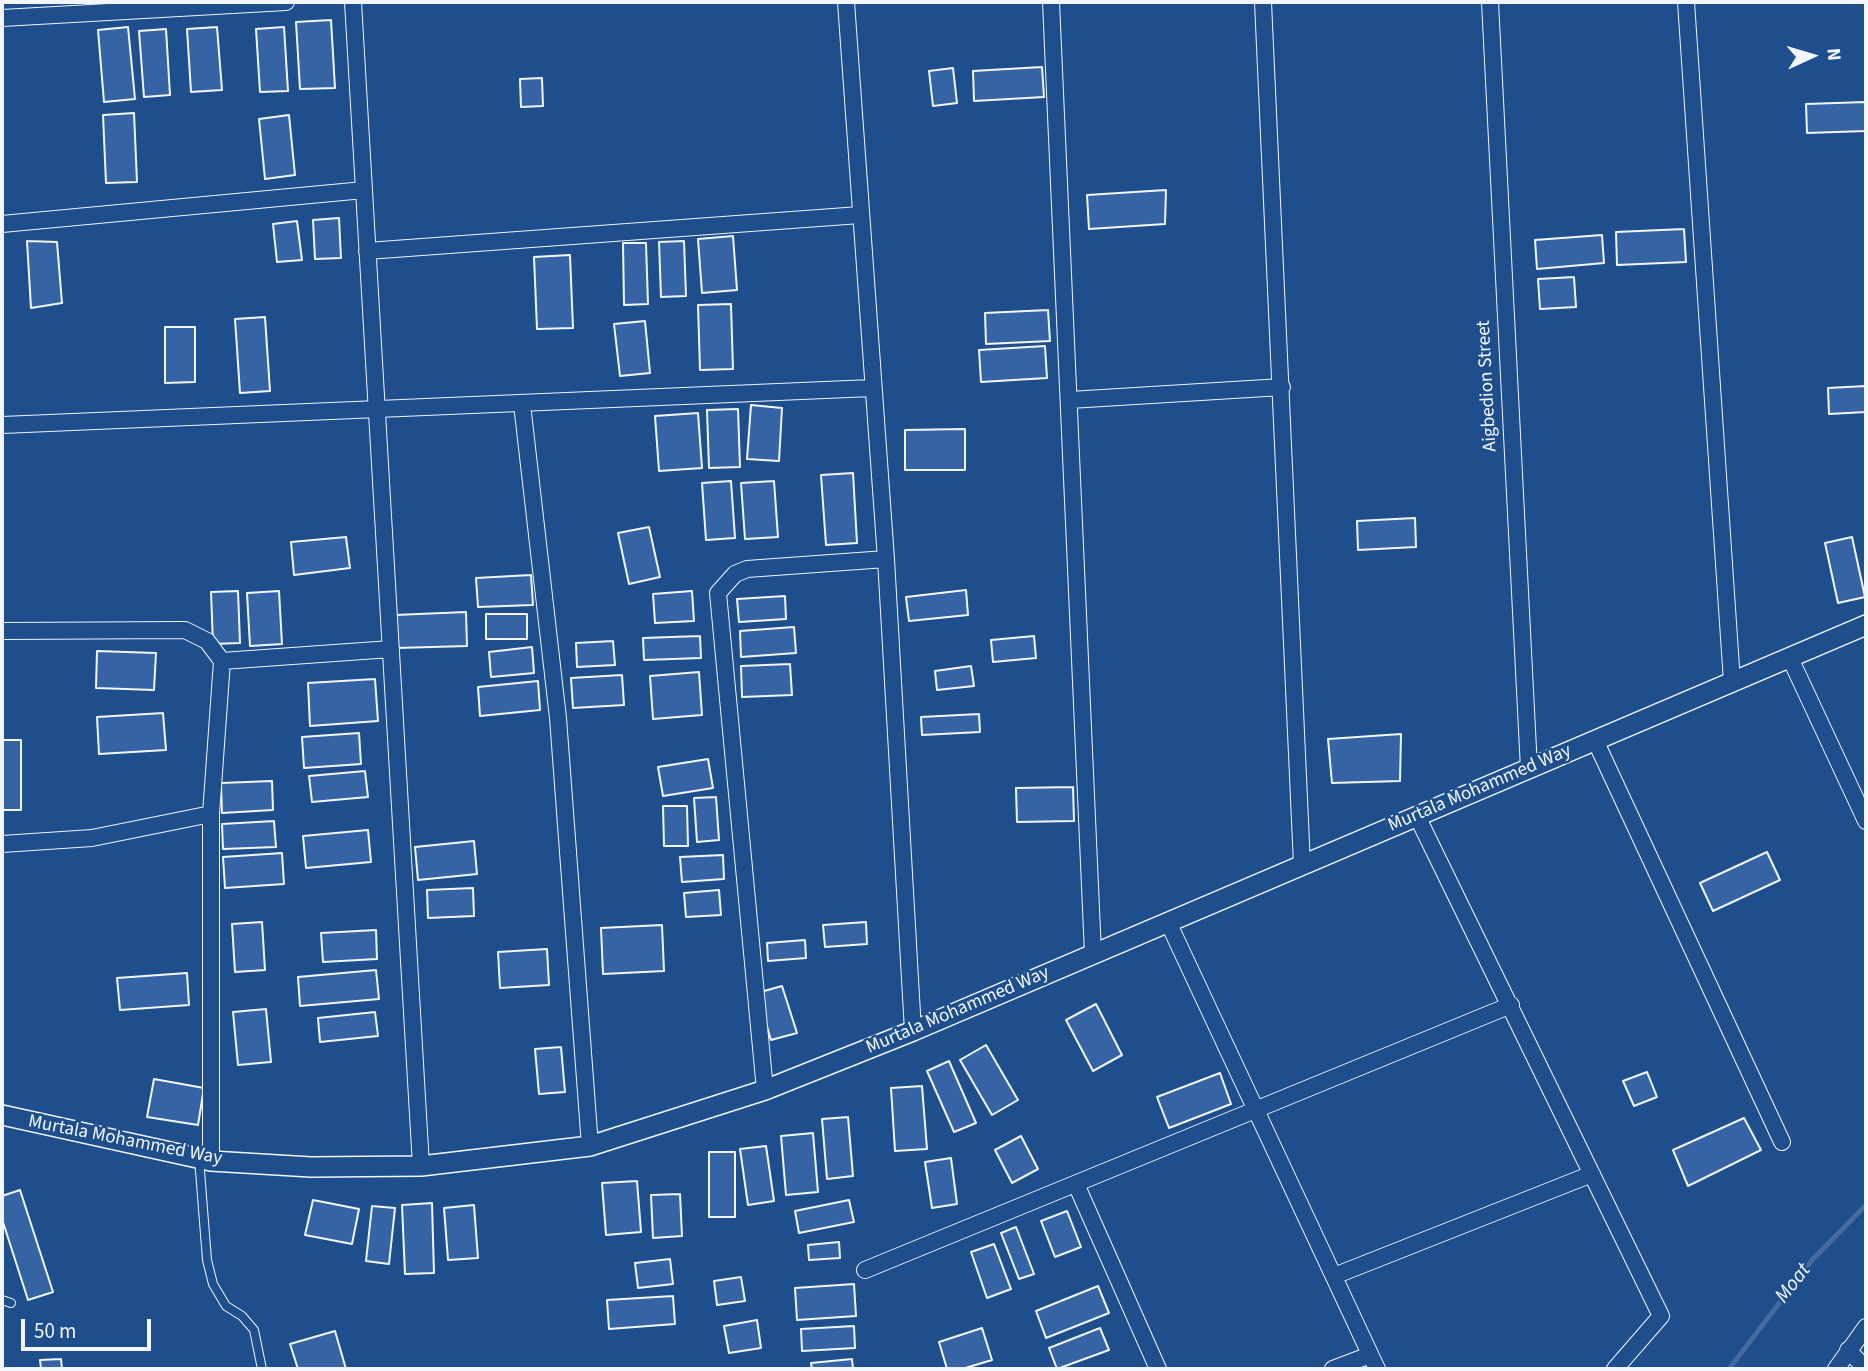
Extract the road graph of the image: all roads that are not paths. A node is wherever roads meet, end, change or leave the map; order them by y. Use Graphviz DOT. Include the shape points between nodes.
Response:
graph roads {
  1 [pos="286,2"];
  2 [pos="353,2"];
  3 [pos="846,2"];
  4 [pos="1051,2"];
  5 [pos="1263,2"];
  6 [pos="1490,2"];
  7 [pos="1686,2"];
  8 [pos="197,5"];
  9 [pos="2,18"];
  10 [pos="364,190"];
  11 [pos="860,215"];
  12 [pos="2,224"];
  13 [pos="367,251"];
  14 [pos="1282,387"];
  15 [pos="872,388"];
  16 [pos="1070,400"];
  17 [pos="522,404"];
  18 [pos="375,409"];
  19 [pos="2,425"];
  20 [pos="886,559"];
  21 [pos="1866,625"];
  22 [pos="2,631"];
  23 [pos="391,649"];
  24 [pos="1790,658"];
  25 [pos="222,661"];
  26 [pos="1732,682"];
  27 [pos="1595,740"];
  28 [pos="1529,769"];
  29 [pos="211,814"];
  30 [pos="1417,816"];
  31 [pos="1866,821"];
  32 [pos="2,844"];
  33 [pos="1302,865"];
  34 [pos="1168,922"];
  35 [pos="1093,954"];
  36 [pos="1511,1006"];
  37 [pos="913,1031"];
  38 [pos="765,1090"];
  39 [pos="1258,1110"];
  40 [pos="2,1115"];
  41 [pos="1782,1142"];
  42 [pos="590,1146"];
  43 [pos="205,1159"];
  44 [pos="421,1166"];
  45 [pos="1592,1174"];
  46 [pos="1076,1184"];
  47 [pos="865,1269"];
  48 [pos="1334,1276"];
  49 [pos="2,1300"];
  50 [pos="11,1303"];
  51 [pos="1866,1327"];
  52 [pos="1848,1350"];
  53 [pos="1374,1362"];
  54 [pos="262,1369"];
  55 [pos="1158,1369"];
  56 [pos="1333,1369"];
  57 [pos="1615,1369"];
  58 [pos="1836,1369"];
  59 [pos="1866,1369"];
  1 -- 8 [label="street"];
  2 -- 10 [label="street"];
  3 -- 11 [label="street"];
  4 -- 16 [label="street"];
  5 -- 14 [label="street"];
  6 -- 28 [label="street, Aigbedion Street"];
  7 -- 26 [label="street"];
  8 -- 9 [label="street"];
  10 -- 12 [label="street"];
  10 -- 13 [label="street"];
  11 -- 13 [label="street"];
  11 -- 15 [label="street"];
  13 -- 18 [label="street"];
  14 -- 16 [label="street"];
  14 -- 33 [label="street"];
  15 -- 17 [label="street"];
  15 -- 20 [label="street"];
  16 -- 35 [label="street"];
  17 -- 18 [label="street"];
  17 -- 42 [label="street" via="558,718"];
  18 -- 19 [label="street"];
  18 -- 23 [label="street"];
  20 -- 37 [label="street"];
  20 -- 38 [label="street" via="765,565 735,574 718,593"];
  21 -- 24 [label="street, Murtala Mohammed Way"];
  22 -- 25 [label="street" via="185,630 207,640"];
  23 -- 25 [label="street"];
  23 -- 44 [label="street"];
  24 -- 26 [label="street, Murtala Mohammed Way"];
  24 -- 31 [label="street"];
  25 -- 29 [label="street"];
  26 -- 27 [label="street, Murtala Mohammed Way"];
  27 -- 28 [label="street, Murtala Mohammed Way"];
  27 -- 41 [label="street"];
  28 -- 30 [label="street, Murtala Mohammed Way"];
  29 -- 32 [label="street" via="92,838"];
  29 -- 43 [label="street"];
  30 -- 33 [label="street, Murtala Mohammed Way"];
  30 -- 36 [label="street"];
  33 -- 34 [label="street, Murtala Mohammed Way"];
  34 -- 35 [label="street, Murtala Mohammed Way"];
  34 -- 39 [label="street"];
  35 -- 37 [label="street, Murtala Mohammed Way"];
  36 -- 39 [label="street"];
  36 -- 45 [label="street"];
  37 -- 38 [label="street, Murtala Mohammed Way"];
  38 -- 42 [label="street, Murtala Mohammed Way"];
  39 -- 46 [label="street"];
  39 -- 48 [label="street"];
  40 -- 43 [label="street, Murtala Mohammed Way"];
  42 -- 44 [label="street, Murtala Mohammed Way"];
  43 -- 44 [label="street, Murtala Mohammed Way" via="312,1167"];
  43 -- 54 [label="lane" via="207,1260 213,1284 226,1306 254,1330"];
  45 -- 48 [label="street"];
  45 -- 57 [label="street" via="1661,1316"];
  46 -- 47 [label="street"];
  46 -- 55 [label="street"];
  48 -- 53 [label="street"];
  49 -- 50 [label="lane"];
  51 -- 52 [label="street"];
  52 -- 58 [label="street"];
  52 -- 59 [label="street"];
  53 -- 56 [label="street"];
}
